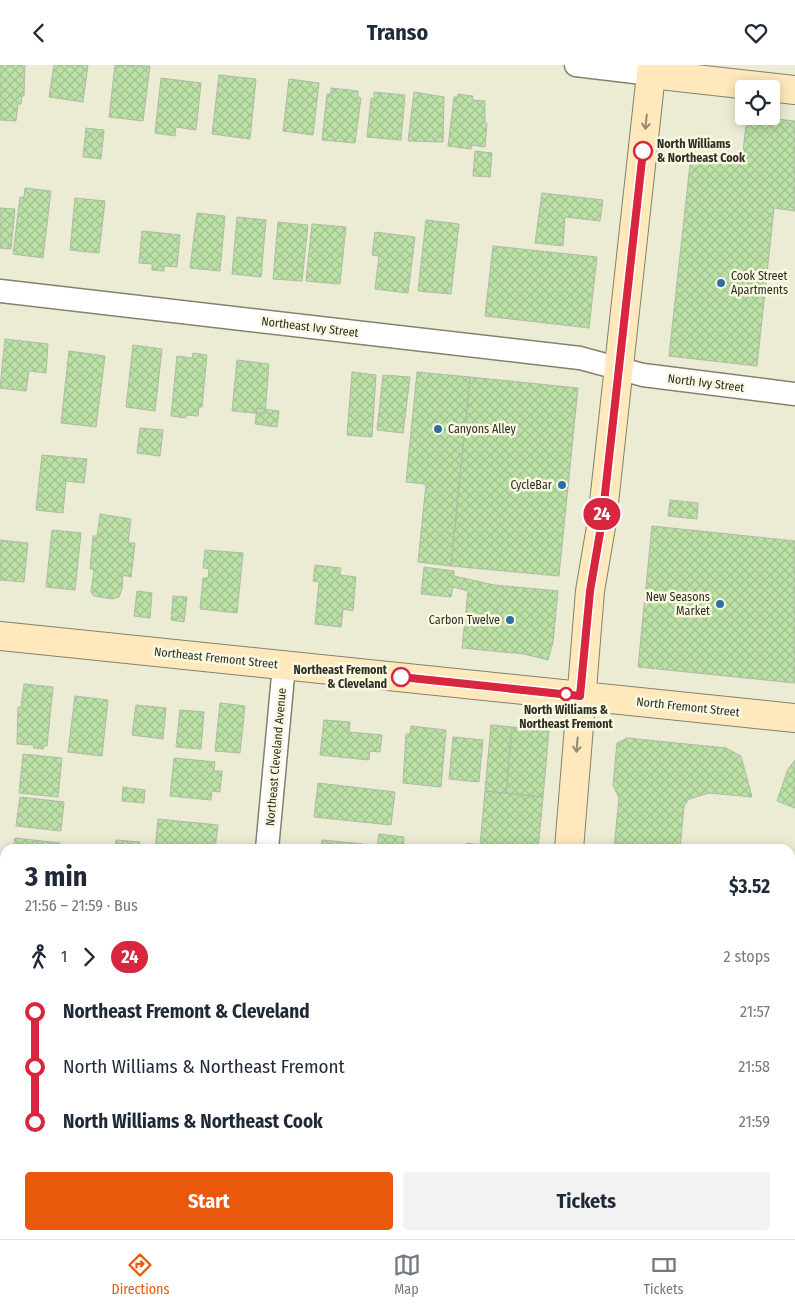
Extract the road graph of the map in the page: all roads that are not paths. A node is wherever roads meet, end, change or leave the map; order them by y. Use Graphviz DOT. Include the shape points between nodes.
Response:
graph roads {
  1 [pos="587,66"];
  2 [pos="651,69"];
  3 [pos="795,90"];
  4 [pos="0,291"];
  5 [pos="618,368"];
  6 [pos="795,394"];
  7 [pos="0,636"];
  8 [pos="284,665"];
  9 [pos="580,696"];
  10 [pos="795,718"];
  11 [pos="267,844"];
  12 [pos="569,844"];
  1 -- 2 [label="street"];
  2 -- 3 [label="main road"];
  2 -- 5 [label="main road, one-way"];
  4 -- 5 [label="street, Northeast Ivy Street" via="580,358"];
  5 -- 6 [label="street, North Ivy Street" via="699,383"];
  5 -- 9 [label="main road"];
  7 -- 8 [label="main road, Northeast Fremont Street"];
  8 -- 9 [label="main road, Northeast Fremont Street"];
  8 -- 11 [label="street, Northeast Cleveland Avenue"];
  9 -- 10 [label="main road, North Fremont Street"];
  9 -- 12 [label="main road, one-way"];
}
